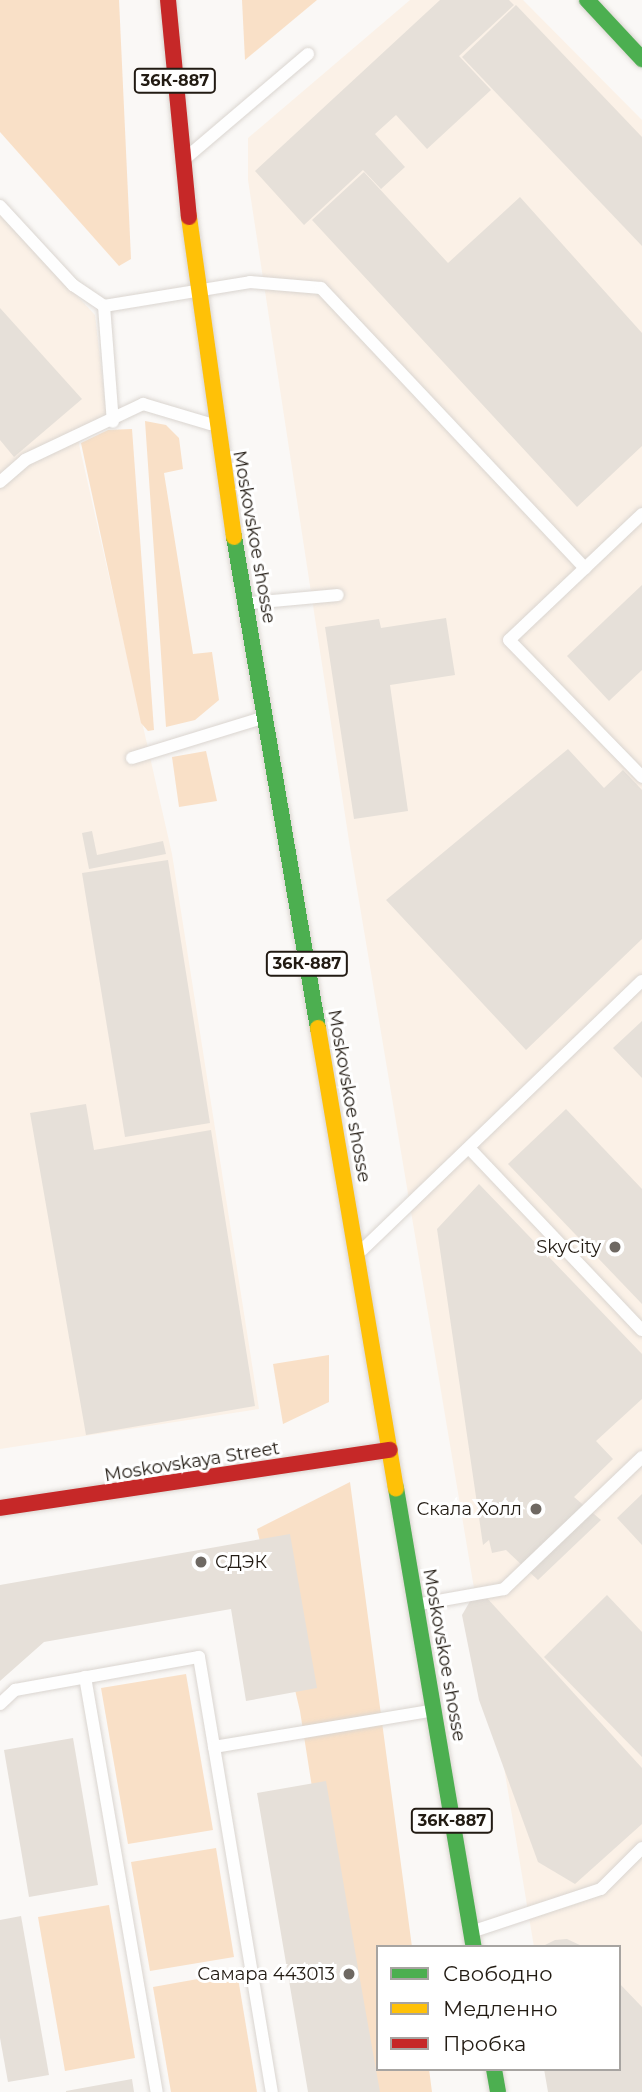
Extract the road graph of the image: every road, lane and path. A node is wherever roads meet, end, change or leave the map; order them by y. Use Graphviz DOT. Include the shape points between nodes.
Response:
graph roads {
  1 [pos="168,0"];
  2 [pos="587,0"];
  3 [pos="309,54"];
  4 [pos="642,59"];
  5 [pos="182,161"];
  6 [pos="0,206"];
  7 [pos="196,293"];
  8 [pos="104,306"];
  9 [pos="113,422"];
  10 [pos="215,425"];
  11 [pos="0,482"];
  12 [pos="642,514"];
  13 [pos="585,568"];
  14 [pos="338,595"];
  15 [pos="246,604"];
  16 [pos="265,717"];
  17 [pos="132,758"];
  18 [pos="642,777"];
  19 [pos="642,981"];
  20 [pos="469,1148"];
  21 [pos="357,1255"];
  22 [pos="642,1330"];
  23 [pos="390,1450"];
  24 [pos="642,1457"];
  25 [pos="0,1508"];
  26 [pos="416,1605"];
  27 [pos="85,1677"];
  28 [pos="0,1704"];
  29 [pos="434,1711"];
  30 [pos="214,1747"];
  31 [pos="642,1848"];
  32 [pos="472,1939"];
  33 [pos="494,2071"];
  34 [pos="157,2092"];
  35 [pos="272,2092"];
  36 [pos="498,2092"];
  1 -- 5 [label="main road, Moskovskoe shosse / 36К-887"];
  2 -- 4 [label="main road"];
  3 -- 5 [label="lane"];
  5 -- 7 [label="main road, Moskovskoe shosse / 36К-887"];
  6 -- 8 [label="lane" via="73,285"];
  7 -- 8 [label="lane"];
  7 -- 10 [label="main road, Moskovskoe shosse / 36К-887"];
  7 -- 13 [label="lane" via="250,282 321,288"];
  8 -- 9 [label="lane"];
  9 -- 10 [label="lane" via="143,404"];
  9 -- 11 [label="lane" via="25,460"];
  10 -- 15 [label="main road, Moskovskoe shosse / 36К-887"];
  12 -- 13 [label="lane"];
  13 -- 18 [label="lane" via="509,640"];
  14 -- 15 [label="lane"];
  15 -- 16 [label="main road, Moskovskoe shosse / 36К-887"];
  16 -- 17 [label="lane"];
  16 -- 21 [label="main road, Moskovskoe shosse / 36К-887"];
  19 -- 20 [label="lane"];
  20 -- 21 [label="lane"];
  20 -- 22 [label="lane"];
  21 -- 23 [label="main road, Moskovskoe shosse / 36К-887"];
  23 -- 25 [label="main road, Moskovskaya Street"];
  23 -- 26 [label="main road, Moskovskoe shosse / 36К-887"];
  24 -- 26 [label="lane" via="504,1589"];
  26 -- 29 [label="main road, Moskovskoe shosse / 36К-887"];
  27 -- 28 [label="lane" via="15,1689"];
  27 -- 30 [label="lane" via="199,1657"];
  27 -- 34 [label="lane"];
  29 -- 30 [label="lane"];
  29 -- 32 [label="main road, Moskovskoe shosse / 36К-887"];
  30 -- 35 [label="lane"];
  31 -- 32 [label="lane" via="601,1889"];
  33 -- 36 [label="main road"];
}
